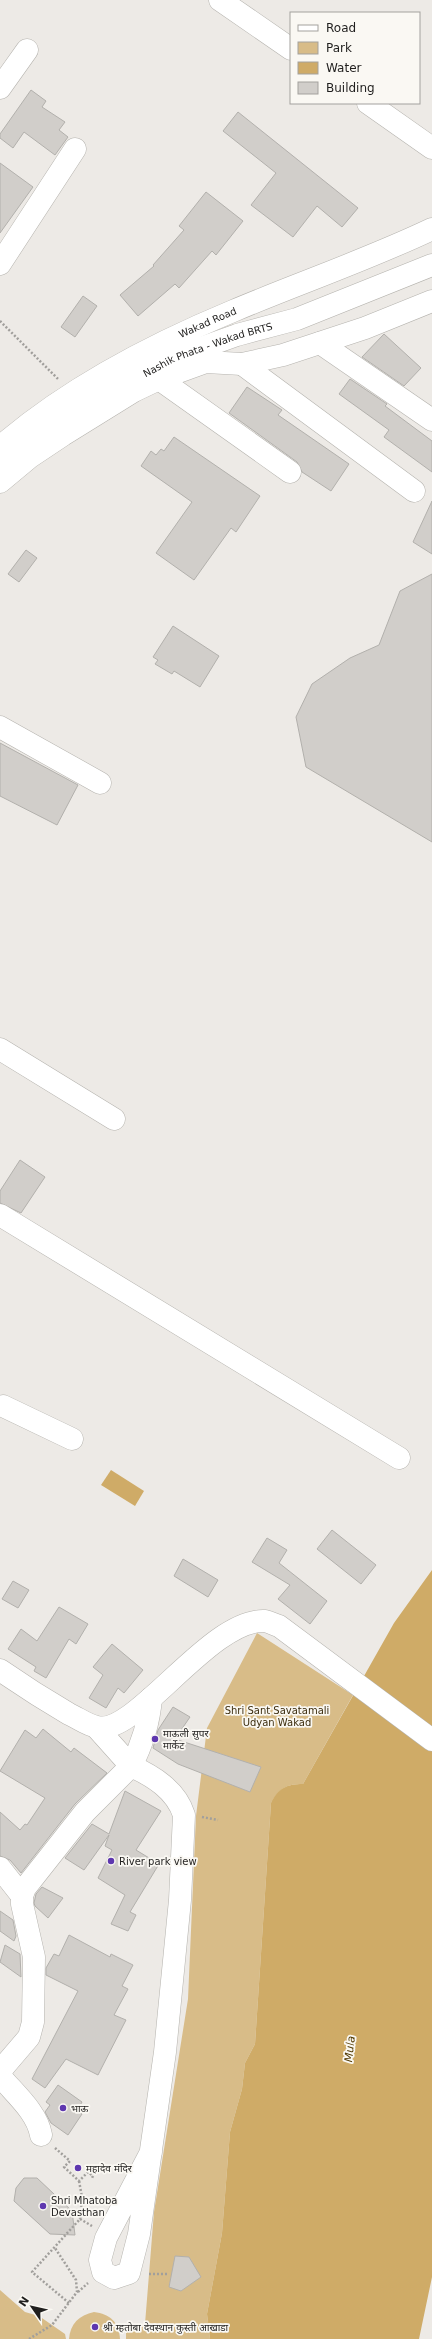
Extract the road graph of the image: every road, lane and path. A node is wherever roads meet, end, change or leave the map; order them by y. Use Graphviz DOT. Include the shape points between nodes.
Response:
graph roads {
  1 [pos="220,0"];
  2 [pos="290,48"];
  3 [pos="27,50"];
  4 [pos="0,88"];
  5 [pos="369,104"];
  6 [pos="432,148"];
  7 [pos="75,149"];
  8 [pos="432,229"];
  9 [pos="0,264"];
  10 [pos="432,265"];
  11 [pos="430,304"];
  12 [pos="0,321"];
  13 [pos="320,343"];
  14 [pos="242,364"];
  15 [pos="159,379"];
  16 [pos="74,394"];
  17 [pos="432,420"];
  18 [pos="0,446"];
  19 [pos="0,467"];
  20 [pos="290,472"];
  21 [pos="0,482"];
  22 [pos="414,491"];
  23 [pos="0,727"];
  24 [pos="100,783"];
  25 [pos="0,1049"];
  26 [pos="114,1119"];
  27 [pos="0,1215"];
  28 [pos="1,1401"];
  29 [pos="72,1439"];
  30 [pos="399,1458"];
  31 [pos="0,1670"];
  32 [pos="151,1698"];
  33 [pos="97,1728"];
  34 [pos="432,1740"];
  35 [pos="130,1766"];
  36 [pos="0,1868"];
  37 [pos="22,1896"];
  38 [pos="0,2071"];
  39 [pos="0,2076"];
  40 [pos="41,2135"];
  41 [pos="151,2152"];
  42 [pos="92,2178"];
  43 [pos="79,2181"];
  44 [pos="80,2219"];
  45 [pos="87,2223"];
  46 [pos="55,2248"];
  47 [pos="69,2303"];
  48 [pos="29,2339"];
  1 -- 2 [label="street"];
  3 -- 4 [label="street"];
  5 -- 6 [label="street"];
  7 -- 9 [label="street"];
  8 -- 16 [label="street, Wakad Road" via="226,314 132,358"];
  10 -- 19 [label="street, Nashik Phata - Wakad BRTS" via="297,319 237,334 173,358 46,427"];
  11 -- 13 [label="street"];
  12 -- 16 [label="path"];
  13 -- 14 [label="street"];
  13 -- 17 [label="street"];
  14 -- 15 [label="street" via="206,362"];
  14 -- 22 [label="street"];
  15 -- 20 [label="street"];
  15 -- 21 [label="street" via="134,391 63,435 30,457"];
  16 -- 18 [label="street, Wakad Road"];
  23 -- 24 [label="street"];
  25 -- 26 [label="street"];
  27 -- 30 [label="street"];
  28 -- 29 [label="street"];
  31 -- 33 [label="street" via="33,1694"];
  32 -- 33 [label="street" via="132,1714 110,1727"];
  32 -- 34 [label="street" via="216,1641 252,1622 266,1621 279,1626"];
  32 -- 35 [label="street" via="149,1722 140,1749"];
  33 -- 35 [label="street"];
  35 -- 37 [label="street" via="85,1812 25,1888"];
  35 -- 41 [label="street" via="154,1777 176,1799 184,1815 180,1900 165,2052"];
  36 -- 37 [label="street"];
  37 -- 38 [label="street" via="34,1957 33,2022 30,2037"];
  39 -- 40 [label="street" via="27,2106"];
  40 -- 43 [label="path" via="71,2162 64,2167"];
  41 -- 41 [label="street" via="129,2273 114,2278 103,2272 100,2260 106,2238"];
  42 -- 43 [label="path" via="88,2172"];
  43 -- 44 [label="path" via="82,2197"];
  44 -- 45 [label="path"];
  44 -- 46 [label="path"];
  46 -- 47 [label="path" via="76,2280 77,2292"];
  46 -- 47 [label="path" via="32,2272"];
  47 -- 48 [label="path" via="52,2325"];
}
